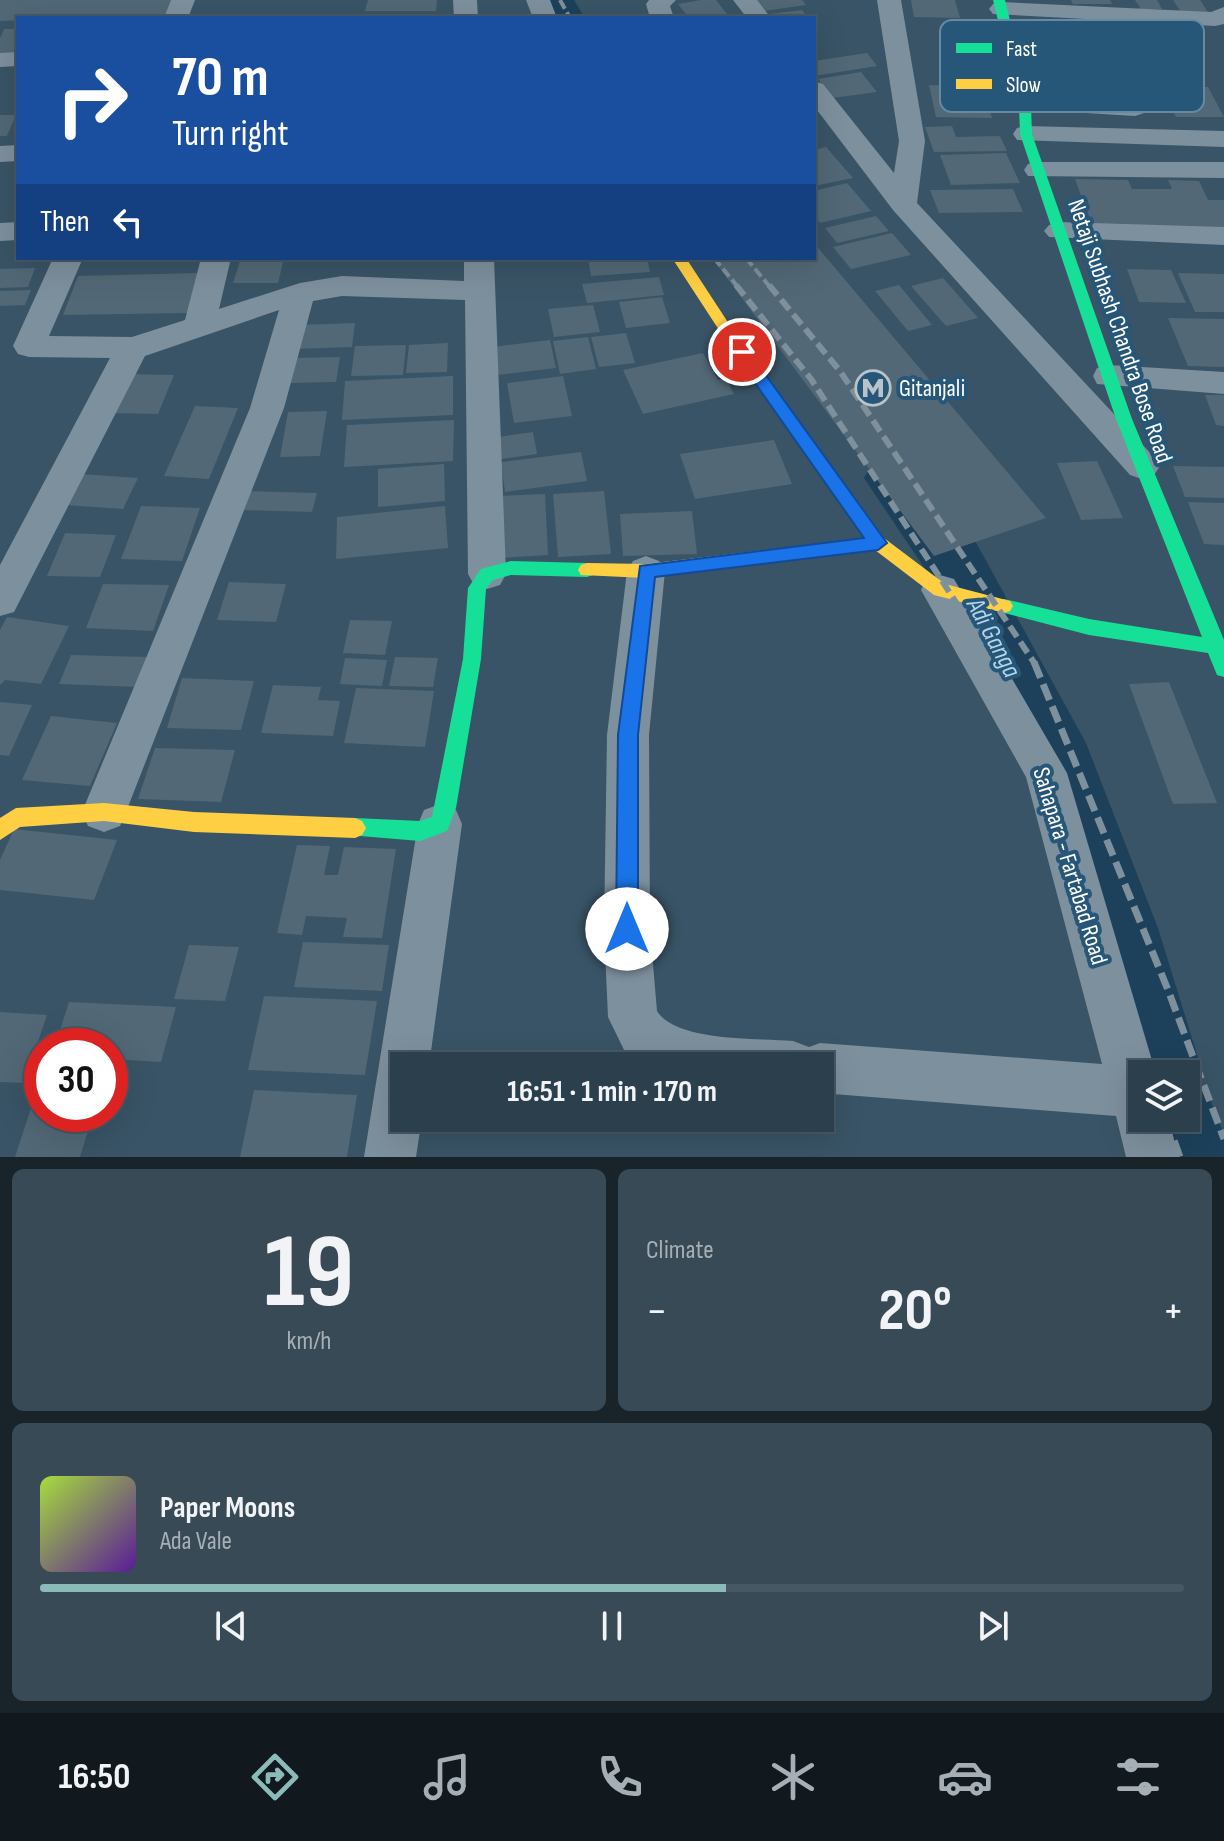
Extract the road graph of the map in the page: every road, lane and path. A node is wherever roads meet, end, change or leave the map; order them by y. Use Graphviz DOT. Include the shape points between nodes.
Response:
graph roads {
  1 [pos="745,0"];
  2 [pos="889,0"];
  3 [pos="1216,0"];
  4 [pos="1224,12"];
  5 [pos="1001,13"];
  6 [pos="757,16"];
  7 [pos="1031,20"];
  8 [pos="816,92"];
  9 [pos="1025,112"];
  10 [pos="1026,134"];
  11 [pos="1212,139"];
  12 [pos="1038,170"];
  13 [pos="1220,170"];
  14 [pos="903,204"];
  15 [pos="1224,236"];
  16 [pos="1063,243"];
  17 [pos="1224,258"];
  18 [pos="67,260"];
  19 [pos="216,260"];
  20 [pos="680,260"];
  21 [pos="479,274"];
  22 [pos="300,293"];
  23 [pos="199,326"];
  24 [pos="15,348"];
  25 [pos="134,348"];
  26 [pos="1109,376"];
  27 [pos="1224,383"];
  28 [pos="1142,466"];
  29 [pos="878,543"];
  30 [pos="646,571"];
  31 [pos="487,574"];
  32 [pos="945,591"];
  33 [pos="0,601"];
  34 [pos="1220,647"];
  35 [pos="1224,669"];
  36 [pos="104,812"];
  37 [pos="440,824"];
  38 [pos="0,830"];
  39 [pos="672,1052"];
  40 [pos="1128,1066"];
  41 [pos="834,1070"];
  42 [pos="1128,1107"];
  43 [pos="1146,1132"];
  44 [pos="390,1157"];
  45 [pos="1152,1157"];
  1 -- 6 [label="street"];
  2 -- 14 [label="street" via="912,141"];
  3 -- 4 [label="street"];
  4 -- 5 [label="street" via="1215,19"];
  5 -- 7 [label="lane"];
  8 -- 14 [label="street"];
  9 -- 10 [label="street, Netaji Subhash Chandra Bose Road"];
  10 -- 11 [label="street"];
  10 -- 12 [label="street, Netaji Subhash Chandra Bose Road"];
  11 -- 13 [label="street"];
  12 -- 13 [label="street"];
  12 -- 16 [label="street, Netaji Subhash Chandra Bose Road"];
  14 -- 28 [label="street"];
  15 -- 16 [label="street"];
  16 -- 17 [label="street"];
  16 -- 26 [label="street, Netaji Subhash Chandra Bose Road"];
  18 -- 24 [label="street"];
  19 -- 23 [label="street"];
  20 -- 29 [label="street, Sahapara - Fartabad Road"];
  21 -- 22 [label="street"];
  21 -- 31 [label="street"];
  22 -- 23 [label="street"];
  22 -- 36 [label="street" via="267,408"];
  23 -- 25 [label="street"];
  24 -- 25 [label="street"];
  25 -- 33 [label="street"];
  26 -- 27 [label="street"];
  26 -- 28 [label="street, Netaji Subhash Chandra Bose Road"];
  28 -- 34 [label="street, Netaji Subhash Chandra Bose Road"];
  29 -- 30 [label="street"];
  29 -- 32 [label="street, Sahapara - Fartabad Road"];
  30 -- 31 [label="street" via="511,568"];
  30 -- 39 [label="street" via="628,735 627,929 633,1017 643,1034"];
  31 -- 37 [label="street" via="477,588 472,659"];
  32 -- 34 [label="street" via="1089,627"];
  32 -- 40 [label="street, Sahapara - Fartabad Road" via="1046,773"];
  34 -- 35 [label="street, Netaji Subhash Chandra Bose Road"];
  36 -- 37 [label="street" via="398,832"];
  36 -- 38 [label="street" via="16,818"];
  37 -- 44 [label="street"];
  41 -- 42 [label="street"];
  43 -- 45 [label="street, Sahapara - Fartabad Road"];
}
